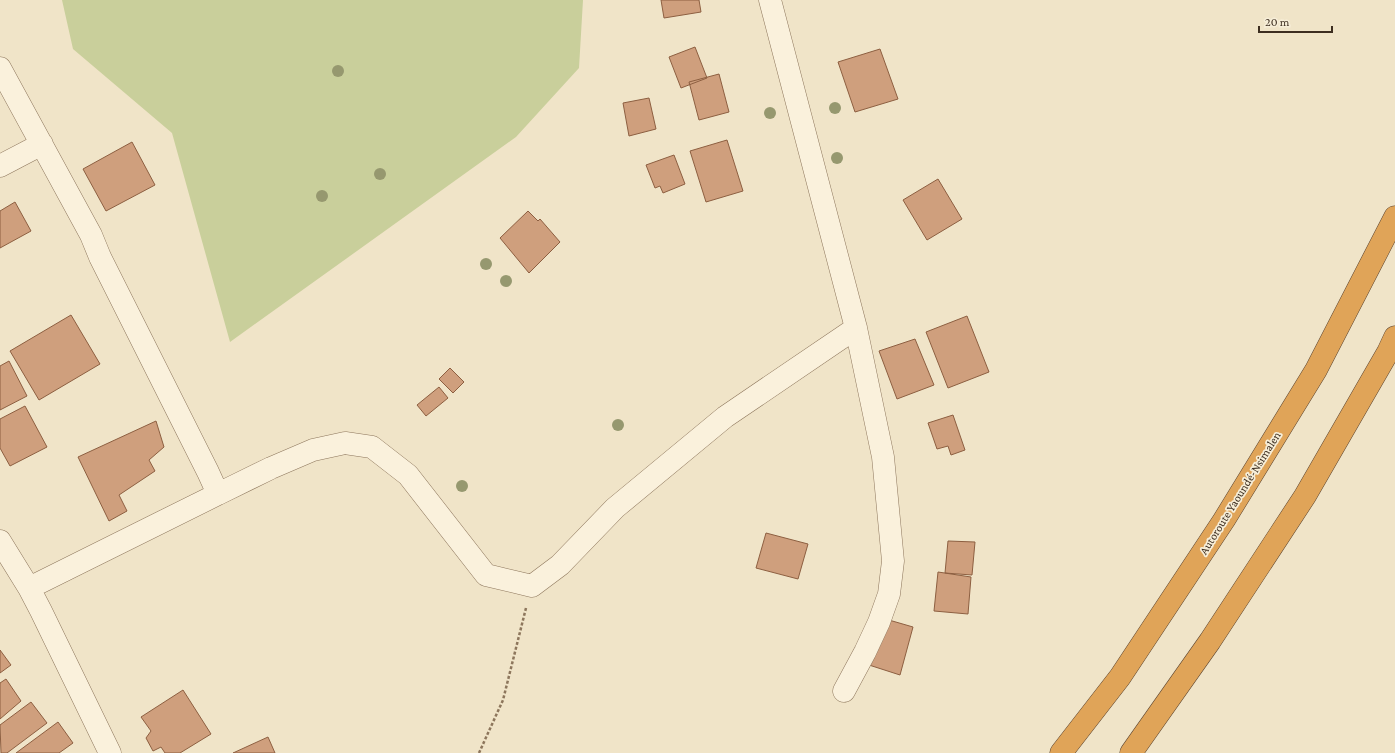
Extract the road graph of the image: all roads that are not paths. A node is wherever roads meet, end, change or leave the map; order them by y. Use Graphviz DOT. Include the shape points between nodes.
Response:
graph roads {
  1 [pos="770,0"];
  2 [pos="0,68"];
  3 [pos="42,144"];
  4 [pos="0,166"];
  5 [pos="1395,217"];
  6 [pos="856,328"];
  7 [pos="1395,337"];
  8 [pos="218,494"];
  9 [pos="0,541"];
  10 [pos="29,588"];
  11 [pos="844,690"];
  12 [pos="110,753"];
  13 [pos="1061,753"];
  14 [pos="1131,753"];
  1 -- 6 [label="street"];
  2 -- 3 [label="street"];
  3 -- 4 [label="street"];
  3 -- 8 [label="street" via="91,235"];
  5 -- 13 [label="highway, Autoroute Yaoundé-Nsimalen" via="1316,370 1224,520 1120,678"];
  6 -- 8 [label="street" via="725,417 616,508 560,565 532,586 486,575 408,475 372,447 345,443 313,450"];
  6 -- 11 [label="street" via="883,457 892,561 889,594 879,622"];
  7 -- 14 [label="highway" via="1306,496 1210,642"];
  8 -- 10 [label="street"];
  9 -- 10 [label="street"];
  10 -- 12 [label="street"];
}
